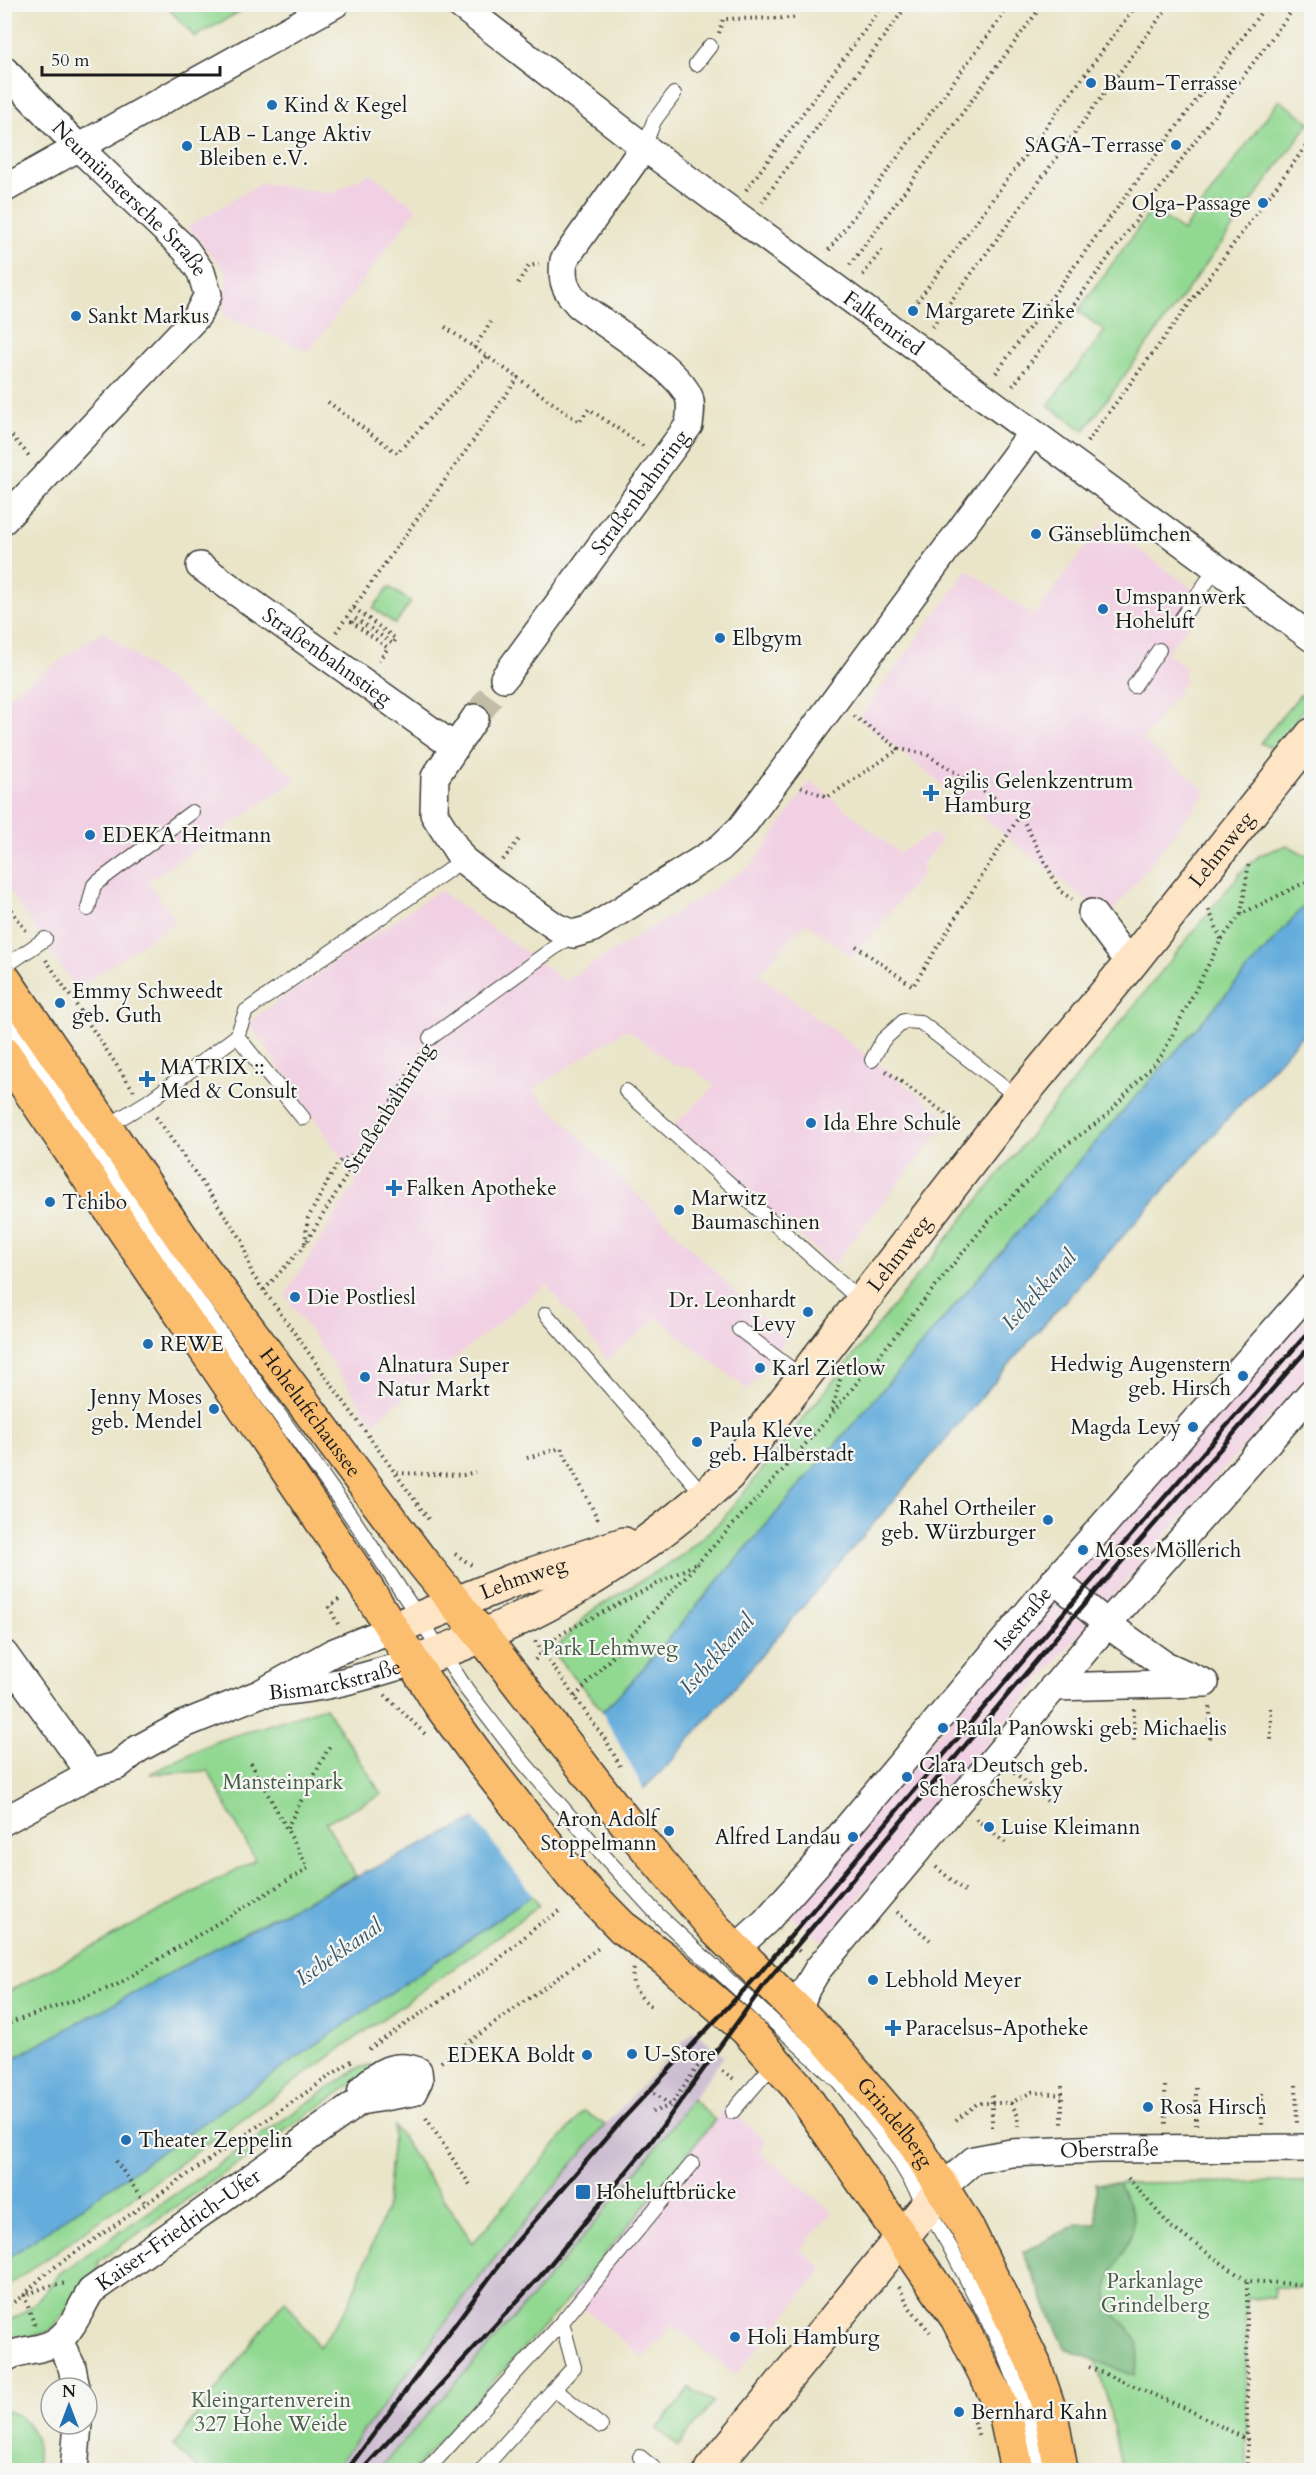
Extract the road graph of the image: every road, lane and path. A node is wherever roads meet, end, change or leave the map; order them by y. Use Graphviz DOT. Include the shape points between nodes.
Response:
graph roads {
  1 [pos="335,4"];
  2 [pos="459,4"];
  3 [pos="884,4"];
  4 [pos="908,4"];
  5 [pos="1011,4"];
  6 [pos="1043,4"];
  7 [pos="1137,4"];
  8 [pos="1170,4"];
  9 [pos="1267,4"];
  10 [pos="1297,4"];
  11 [pos="797,18"];
  12 [pos="710,46"];
  13 [pos="696,64"];
  14 [pos="4,70"];
  15 [pos="674,94"];
  16 [pos="1311,138"];
  17 [pos="644,147"];
  18 [pos="79,148"];
  19 [pos="4,189"];
  20 [pos="746,190"];
  21 [pos="762,202"];
  22 [pos="883,248"];
  23 [pos="829,250"];
  24 [pos="850,265"];
  25 [pos="863,275"];
  26 [pos="910,311"];
  27 [pos="491,322"];
  28 [pos="445,327"];
  29 [pos="932,327"];
  30 [pos="474,348"];
  31 [pos="487,357"];
  32 [pos="996,373"];
  33 [pos="518,378"];
  34 [pos="1013,386"];
  35 [pos="328,402"];
  36 [pos="4,427"];
  37 [pos="1032,434"];
  38 [pos="1086,443"];
  39 [pos="665,460"];
  40 [pos="47,476"];
  41 [pos="4,520"];
  42 [pos="200,566"];
  43 [pos="1217,567"];
  44 [pos="354,608"];
  45 [pos="1181,619"];
  46 [pos="343,623"];
  47 [pos="1311,638"];
  48 [pos="1159,650"];
  49 [pos="504,678"];
  50 [pos="363,682"];
  51 [pos="1134,686"];
  52 [pos="833,701"];
  53 [pos="475,718"];
  54 [pos="1311,735"];
  55 [pos="453,746"];
  56 [pos="899,749"];
  57 [pos="778,778"];
  58 [pos="192,812"];
  59 [pos="1020,814"];
  60 [pos="1250,854"];
  61 [pos="463,860"];
  62 [pos="1311,879"];
  63 [pos="1060,891"];
  64 [pos="4,900"];
  65 [pos="1209,908"];
  66 [pos="88,909"];
  67 [pos="1092,913"];
  68 [pos="1240,914"];
  69 [pos="573,934"];
  70 [pos="1221,940"];
  71 [pos="41,942"];
  72 [pos="856,946"];
  73 [pos="1130,964"];
  74 [pos="4,967"];
  75 [pos="4,979"];
  76 [pos="4,1015"];
  77 [pos="237,1036"];
  78 [pos="430,1038"];
  79 [pos="4,1053"];
  80 [pos="872,1060"];
  81 [pos="626,1091"];
  82 [pos="1018,1098"];
  83 [pos="143,1104"];
  84 [pos="303,1118"];
  85 [pos="105,1128"];
  86 [pos="986,1142"];
  87 [pos="362,1150"];
  88 [pos="304,1246"];
  89 [pos="1311,1288"];
  90 [pos="264,1290"];
  91 [pos="862,1302"];
  92 [pos="546,1314"];
  93 [pos="739,1329"];
  94 [pos="803,1378"];
  95 [pos="1311,1392"];
  96 [pos="527,1458"];
  97 [pos="475,1472"];
  98 [pos="396,1473"];
  99 [pos="705,1496"];
  100 [pos="431,1523"];
  101 [pos="658,1531"];
  102 [pos="613,1547"];
  103 [pos="453,1552"];
  104 [pos="703,1560"];
  105 [pos="476,1569"];
  106 [pos="1055,1580"];
  107 [pos="346,1596"];
  108 [pos="455,1604"];
  109 [pos="405,1623"];
  110 [pos="1107,1624"];
  111 [pos="339,1625"];
  112 [pos="483,1636"];
  113 [pos="534,1639"];
  114 [pos="543,1651"];
  115 [pos="4,1654"];
  116 [pos="427,1657"];
  117 [pos="534,1662"];
  118 [pos="1053,1687"];
  119 [pos="380,1689"];
  120 [pos="258,1694"];
  121 [pos="575,1697"];
  122 [pos="1134,1707"];
  123 [pos="1210,1707"];
  124 [pos="583,1708"];
  125 [pos="1271,1708"];
  126 [pos="429,1739"];
  127 [pos="1134,1742"];
  128 [pos="1210,1742"];
  129 [pos="1271,1742"];
  130 [pos="329,1747"];
  131 [pos="251,1763"];
  132 [pos="93,1773"];
  133 [pos="1014,1773"];
  134 [pos="1047,1801"];
  135 [pos="976,1818"];
  136 [pos="4,1821"];
  137 [pos="287,1829"];
  138 [pos="634,1833"];
  139 [pos="1008,1845"];
  140 [pos="935,1866"];
  141 [pos="967,1893"];
  142 [pos="563,1909"];
  143 [pos="897,1912"];
  144 [pos="780,1933"];
  145 [pos="930,1940"];
  146 [pos="600,1947"];
  147 [pos="735,1950"];
  148 [pos="804,1955"];
  149 [pos="632,1973"];
  150 [pos="654,2009"];
  151 [pos="798,2012"];
  152 [pos="4,2025"];
  153 [pos="365,2052"];
  154 [pos="355,2058"];
  155 [pos="704,2058"];
  156 [pos="780,2064"];
  157 [pos="418,2071"];
  158 [pos="722,2071"];
  159 [pos="734,2079"];
  160 [pos="1296,2085"];
  161 [pos="1062,2086"];
  162 [pos="1165,2086"];
  163 [pos="1196,2088"];
  164 [pos="654,2093"];
  165 [pos="1262,2093"];
  166 [pos="992,2095"];
  167 [pos="1062,2095"];
  168 [pos="992,2103"];
  169 [pos="1011,2103"];
  170 [pos="670,2106"];
  171 [pos="652,2112"];
  172 [pos="732,2112"];
  173 [pos="426,2118"];
  174 [pos="956,2120"];
  175 [pos="1166,2125"];
  176 [pos="1196,2125"];
  177 [pos="1262,2125"];
  178 [pos="1297,2125"];
  179 [pos="1018,2126"];
  180 [pos="1062,2126"];
  181 [pos="992,2127"];
  182 [pos="1311,2148"];
  183 [pos="116,2161"];
  184 [pos="692,2164"];
  185 [pos="1128,2178"];
  186 [pos="471,2188"];
  187 [pos="935,2196"];
  188 [pos="145,2203"];
  189 [pos="901,2236"];
  190 [pos="1247,2281"];
  191 [pos="1311,2285"];
  192 [pos="91,2291"];
  193 [pos="24,2295"];
  194 [pos="904,2299"];
  195 [pos="4,2309"];
  196 [pos="562,2322"];
  197 [pos="48,2338"];
  198 [pos="936,2342"];
  199 [pos="4,2359"];
  200 [pos="1089,2367"];
  201 [pos="74,2376"];
  202 [pos="554,2390"];
  203 [pos="970,2409"];
  204 [pos="600,2426"];
  205 [pos="77,2436"];
  206 [pos="1248,2440"];
  207 [pos="982,2447"];
  208 [pos="640,2457"];
  209 [pos="74,2470"];
  210 [pos="427,2470"];
  211 [pos="482,2470"];
  212 [pos="656,2470"];
  213 [pos="711,2470"];
  214 [pos="1017,2470"];
  215 [pos="1039,2470"];
  216 [pos="1062,2470"];
  217 [pos="1247,2470"];
  1 -- 18 [label="street"];
  2 -- 17 [label="street, Falkenried"];
  3 -- 20 [label="path"];
  4 -- 21 [label="path"];
  5 -- 23 [label="path"];
  6 -- 24 [label="path"];
  7 -- 26 [label="path"];
  8 -- 29 [label="path"];
  9 -- 32 [label="path"];
  10 -- 34 [label="path"];
  11 -- 12 [label="path" via="723,19 722,29"];
  12 -- 13 [label="lane"];
  14 -- 18 [label="street, Neumünstersche Straße"];
  15 -- 17 [label="lane" via="654,121"];
  16 -- 38 [label="path"];
  17 -- 37 [label="street, Falkenried"];
  17 -- 39 [label="street, Straßenbahnring" via="564,260 561,275 566,290 579,305 675,376 689,398 688,425"];
  18 -- 19 [label="street"];
  18 -- 40 [label="street, Neumünstersche Straße" via="185,249 201,272 208,295 197,316"];
  22 -- 25 [label="path"];
  27 -- 30 [label="path"];
  28 -- 30 [label="path"];
  30 -- 31 [label="path"];
  31 -- 33 [label="path"];
  31 -- 35 [label="path" via="398,453"];
  33 -- 39 [label="path" via="579,422 589,409"];
  33 -- 44 [label="path"];
  36 -- 40 [label="path"];
  37 -- 43 [label="street, Falkenried"];
  37 -- 52 [label="street, Straßenbahnring"];
  39 -- 49 [label="street, Straßenbahnring"];
  40 -- 41 [label="street, Neumünstersche Straße"];
  42 -- 50 [label="street, Straßenbahnstieg"];
  43 -- 45 [label="lane"];
  43 -- 47 [label="street, Falkenried"];
  44 -- 46 [label="path"];
  44 -- 50 [label="path" via="396,639 393,644 355,618 352,622 388,648"];
  48 -- 51 [label="lane"];
  50 -- 55 [label="street, Straßenbahnstieg"];
  52 -- 56 [label="path"];
  52 -- 57 [label="street, Straßenbahnring"];
  53 -- 55 [label="street"];
  54 -- 73 [label="street, Lehmweg"];
  55 -- 61 [label="street" via="435,777 434,814"];
  56 -- 57 [label="path" via="828,797"];
  56 -- 59 [label="path" via="926,754"];
  57 -- 69 [label="street, Straßenbahnring" via="741,828 720,848 591,929"];
  58 -- 66 [label="lane" via="94,885"];
  59 -- 63 [label="path"];
  59 -- 72 [label="path" via="913,986"];
  60 -- 68 [label="path"];
  61 -- 69 [label="street" via="556,927"];
  61 -- 77 [label="lane" via="246,1011"];
  62 -- 68 [label="path"];
  64 -- 71 [label="path"];
  65 -- 70 [label="path"];
  67 -- 73 [label="street"];
  68 -- 70 [label="path"];
  69 -- 78 [label="lane, Straßenbahnring"];
  70 -- 104 [label="path" via="1162,1055 1106,1116 1054,1154 986,1224 830,1416"];
  71 -- 74 [label="lane"];
  71 -- 83 [label="path"];
  73 -- 82 [label="street, Lehmweg"];
  75 -- 85 [label="main road, Hoheluftchaussee"];
  76 -- 109 [label="lane" via="170,1261 356,1523"];
  77 -- 83 [label="lane"];
  77 -- 84 [label="lane"];
  78 -- 87 [label="path, Straßenbahnring"];
  79 -- 109 [label="main road" via="344,1553"];
  80 -- 82 [label="lane" via="883,1040 904,1021 920,1022"];
  80 -- 86 [label="path"];
  81 -- 91 [label="lane"];
  82 -- 86 [label="street, Lehmweg"];
  83 -- 85 [label="lane"];
  83 -- 90 [label="path" via="158,1119 242,1240 252,1274"];
  85 -- 108 [label="main road, Hoheluftchaussee" via="258,1346"];
  86 -- 91 [label="street, Lehmweg"];
  87 -- 88 [label="path, Straßenbahnring"];
  87 -- 88 [label="path" via="338,1163 308,1218"];
  88 -- 90 [label="path, Straßenbahnring"];
  89 -- 106 [label="street, Isestraße"];
  90 -- 98 [label="path"];
  91 -- 94 [label="street, Lehmweg"];
  92 -- 99 [label="lane"];
  93 -- 94 [label="lane"];
  94 -- 99 [label="street, Lehmweg" via="744,1457"];
  95 -- 110 [label="street"];
  96 -- 102 [label="path" via="561,1448"];
  97 -- 98 [label="path"];
  98 -- 100 [label="path"];
  99 -- 101 [label="street, Lehmweg"];
  101 -- 102 [label="street, Lehmweg"];
  101 -- 112 [label="street, Lehmweg" via="568,1594"];
  102 -- 108 [label="street, Lehmweg"];
  103 -- 105 [label="path"];
  104 -- 114 [label="path" via="557,1636"];
  104 -- 121 [label="path"];
  106 -- 110 [label="street"];
  106 -- 147 [label="street, Isestraße" via="815,1866"];
  107 -- 111 [label="path" via="329,1607"];
  108 -- 109 [label="street, Lehmweg"];
  108 -- 112 [label="main road, Hoheluftchaussee"];
  109 -- 116 [label="main road"];
  109 -- 120 [label="street, Bismarckstraße" via="332,1653"];
  110 -- 118 [label="street"];
  110 -- 118 [label="street" via="1163,1664 1206,1683"];
  112 -- 116 [label="street, Lehmweg"];
  112 -- 138 [label="main road, Hoheluftchaussee"];
  113 -- 114 [label="path"];
  114 -- 117 [label="path"];
  114 -- 121 [label="path"];
  115 -- 132 [label="street"];
  116 -- 120 [label="street, Bismarckstraße" via="351,1682"];
  116 -- 156 [label="main road" via="493,1777 574,1878 622,1927 718,2004"];
  116 -- 187 [label="lane" via="685,1941 839,2082 896,2156"];
  118 -- 151 [label="street" via="818,1969"];
  119 -- 126 [label="path"];
  120 -- 132 [label="street, Bismarckstraße" via="210,1712 138,1749 117,1766"];
  121 -- 124 [label="path"];
  122 -- 127 [label="path"];
  123 -- 128 [label="path"];
  125 -- 129 [label="path"];
  130 -- 137 [label="path"];
  131 -- 137 [label="path"];
  132 -- 136 [label="street, Bismarckstraße"];
  133 -- 134 [label="path"];
  135 -- 139 [label="path"];
  137 -- 152 [label="path" via="308,1868 115,1986"];
  138 -- 147 [label="main road, Grindelberg"];
  140 -- 141 [label="path"];
  142 -- 153 [label="path" via="492,1965"];
  143 -- 145 [label="path"];
  144 -- 148 [label="path"];
  146 -- 157 [label="path" via="434,2067"];
  147 -- 151 [label="main road, Grindelberg"];
  149 -- 150 [label="path" via="635,1991"];
  151 -- 187 [label="main road, Grindelberg" via="902,2126"];
  154 -- 188 [label="path"];
  155 -- 170 [label="path"];
  156 -- 172 [label="lane" via="764,2075"];
  156 -- 189 [label="main road"];
  157 -- 192 [label="street, Kaiser-Friedrich-Ufer" via="413,2092 360,2101"];
  158 -- 159 [label="path"];
  160 -- 178 [label="path"];
  161 -- 167 [label="path"];
  162 -- 175 [label="path"];
  163 -- 176 [label="path"];
  164 -- 170 [label="path"];
  165 -- 177 [label="path"];
  166 -- 168 [label="path"];
  167 -- 169 [label="path" via="1032,2092"];
  167 -- 180 [label="path"];
  168 -- 169 [label="path"];
  168 -- 174 [label="path" via="978,2103"];
  168 -- 181 [label="path"];
  169 -- 179 [label="path"];
  170 -- 171 [label="path"];
  173 -- 186 [label="path"];
  182 -- 187 [label="street, Oberstraße" via="1011,2153 974,2160"];
  183 -- 188 [label="path"];
  184 -- 196 [label="lane"];
  185 -- 190 [label="path" via="1171,2227"];
  187 -- 189 [label="street"];
  187 -- 215 [label="lane" via="1015,2376 1028,2412"];
  187 -- 216 [label="main road, Grindelberg" via="977,2246 1034,2364 1051,2414"];
  188 -- 193 [label="path" via="46,2273"];
  189 -- 213 [label="street"];
  189 -- 214 [label="main road" via="982,2364 1005,2413"];
  190 -- 191 [label="path"];
  190 -- 206 [label="path"];
  192 -- 193 [label="path" via="60,2283"];
  192 -- 197 [label="street, Kaiser-Friedrich-Ufer" via="73,2325"];
  193 -- 195 [label="path"];
  193 -- 197 [label="path"];
  194 -- 198 [label="path"];
  196 -- 202 [label="lane" via="574,2367"];
  196 -- 210 [label="lane"];
  197 -- 199 [label="street" via="42,2348"];
  197 -- 201 [label="street" via="72,2367"];
  200 -- 206 [label="path"];
  202 -- 204 [label="lane"];
  202 -- 211 [label="lane"];
  203 -- 207 [label="path"];
  205 -- 209 [label="street"];
  206 -- 217 [label="path"];
  208 -- 212 [label="lane"];
}
